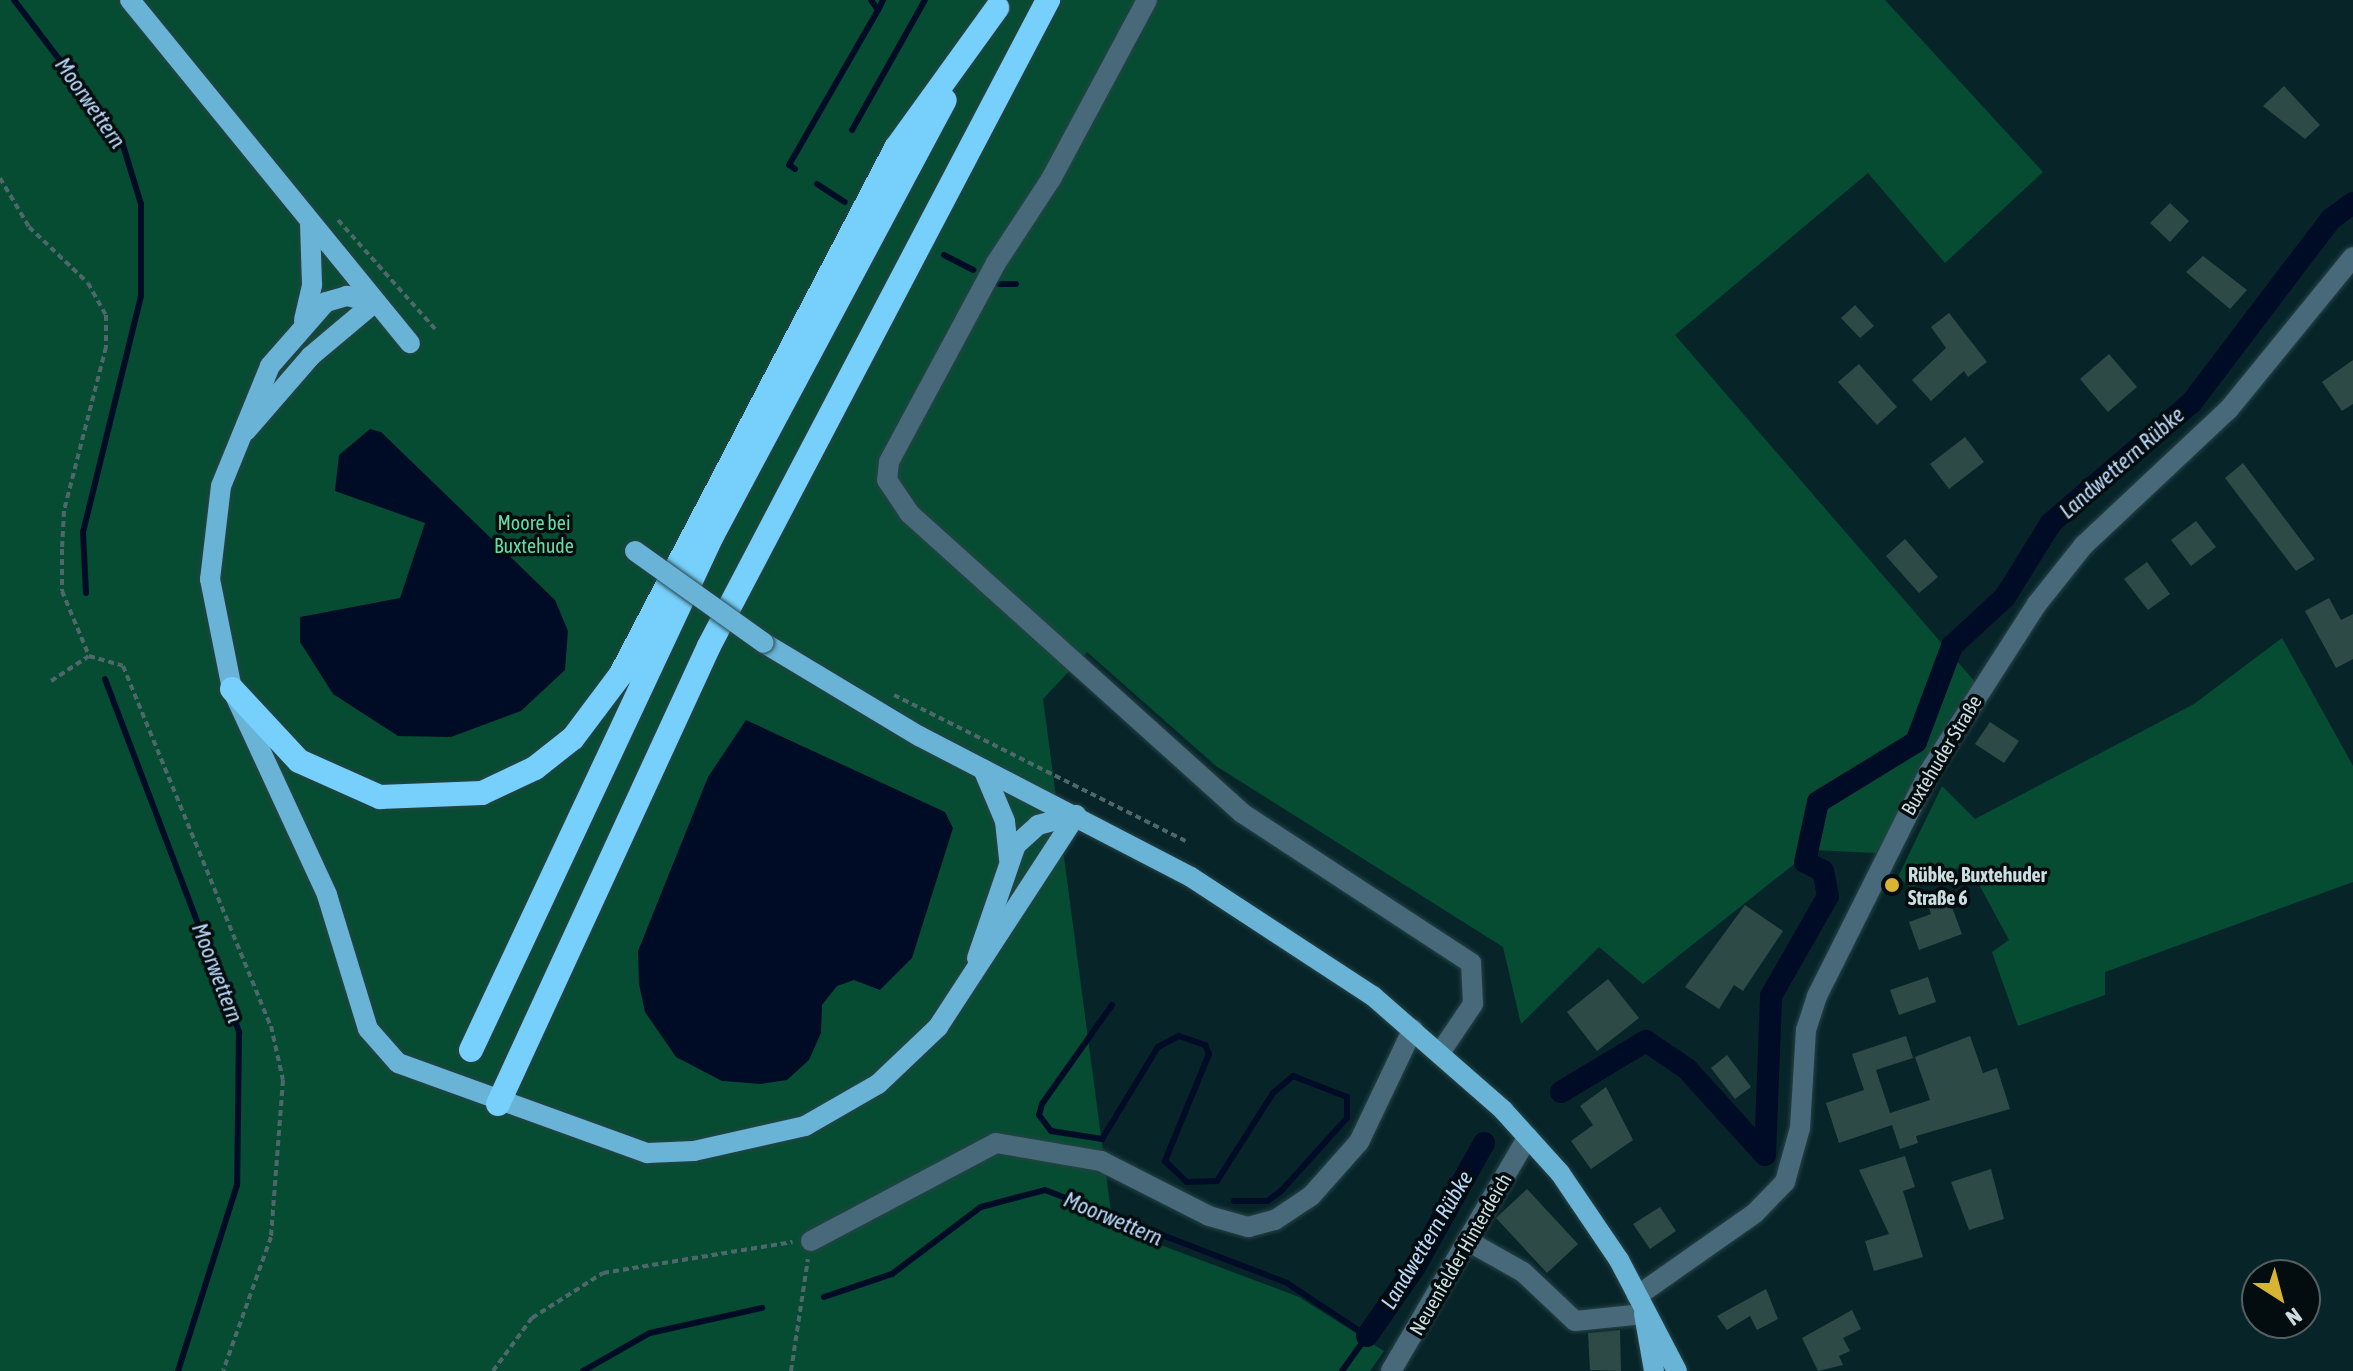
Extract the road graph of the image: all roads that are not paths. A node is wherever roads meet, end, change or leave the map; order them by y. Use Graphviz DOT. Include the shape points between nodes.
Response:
graph roads {
  1 [pos="130,0"];
  2 [pos="1048,0"];
  3 [pos="1147,0"];
  4 [pos="999,4"];
  5 [pos="310,225"];
  6 [pos="861,231"];
  7 [pos="2353,257"];
  8 [pos="374,303"];
  9 [pos="298,329"];
  10 [pos="410,343"];
  11 [pos="241,437"];
  12 [pos="635,551"];
  13 [pos="232,689"];
  14 [pos="983,769"];
  15 [pos="1076,815"];
  16 [pos="1009,861"];
  17 [pos="971,977"];
  18 [pos="1413,1029"];
  19 [pos="471,1050"];
  20 [pos="1440,1053"];
  21 [pos="498,1104"];
  22 [pos="1528,1137"];
  23 [pos="811,1241"];
  24 [pos="1468,1241"];
  25 [pos="1641,1305"];
  26 [pos="1391,1371"];
  27 [pos="1654,1371"];
  28 [pos="1677,1371"];
  1 -- 5 [label="main road"];
  2 -- 21 [label="highway" via="709,646"];
  3 -- 20 [label="street" via="1051,179 996,263 889,462 887,480 909,513 1242,813 1471,963 1473,1004"];
  4 -- 6 [label="highway" via="926,103"];
  5 -- 8 [label="main road"];
  5 -- 9 [label="main road" via="312,284"];
  6 -- 13 [label="highway" via="621,674 598,712 553,755 482,793 380,797 299,761"];
  6 -- 19 [label="highway" via="662,638"];
  7 -- 25 [label="street, Buxtehuder Straße" via="2229,409 2084,545 2037,604 1929,772 1850,918 1806,1030 1800,1128 1785,1182 1755,1213"];
  8 -- 9 [label="main road" via="336,298"];
  8 -- 10 [label="main road"];
  8 -- 11 [label="main road" via="303,364"];
  9 -- 11 [label="main road" via="257,390"];
  11 -- 13 [label="main road" via="221,486 211,550 214,626"];
  12 -- 14 [label="main road, bridge" via="764,643"];
  13 -- 21 [label="main road" via="327,895 372,1035 407,1069"];
  14 -- 15 [label="main road"];
  14 -- 16 [label="main road" via="1005,821"];
  15 -- 16 [label="main road" via="1028,831"];
  15 -- 17 [label="main road"];
  15 -- 18 [label="main road" via="1272,926"];
  16 -- 17 [label="main road"];
  17 -- 21 [label="main road" via="929,1037 878,1084 826,1117 774,1135 647,1153"];
  18 -- 20 [label="main road"];
  18 -- 23 [label="street" via="1359,1142 1311,1196 1275,1220 1248,1227 1209,1216 1101,1161 996,1143"];
  20 -- 22 [label="main road"];
  22 -- 24 [label="street, Neuenfelder Hinterdeich"];
  22 -- 25 [label="main road" via="1579,1198"];
  24 -- 25 [label="street" via="1523,1272 1575,1321"];
  24 -- 26 [label="street, Neuenfelder Hinterdeich"];
  25 -- 27 [label="main road"];
  25 -- 28 [label="main road"];
}
